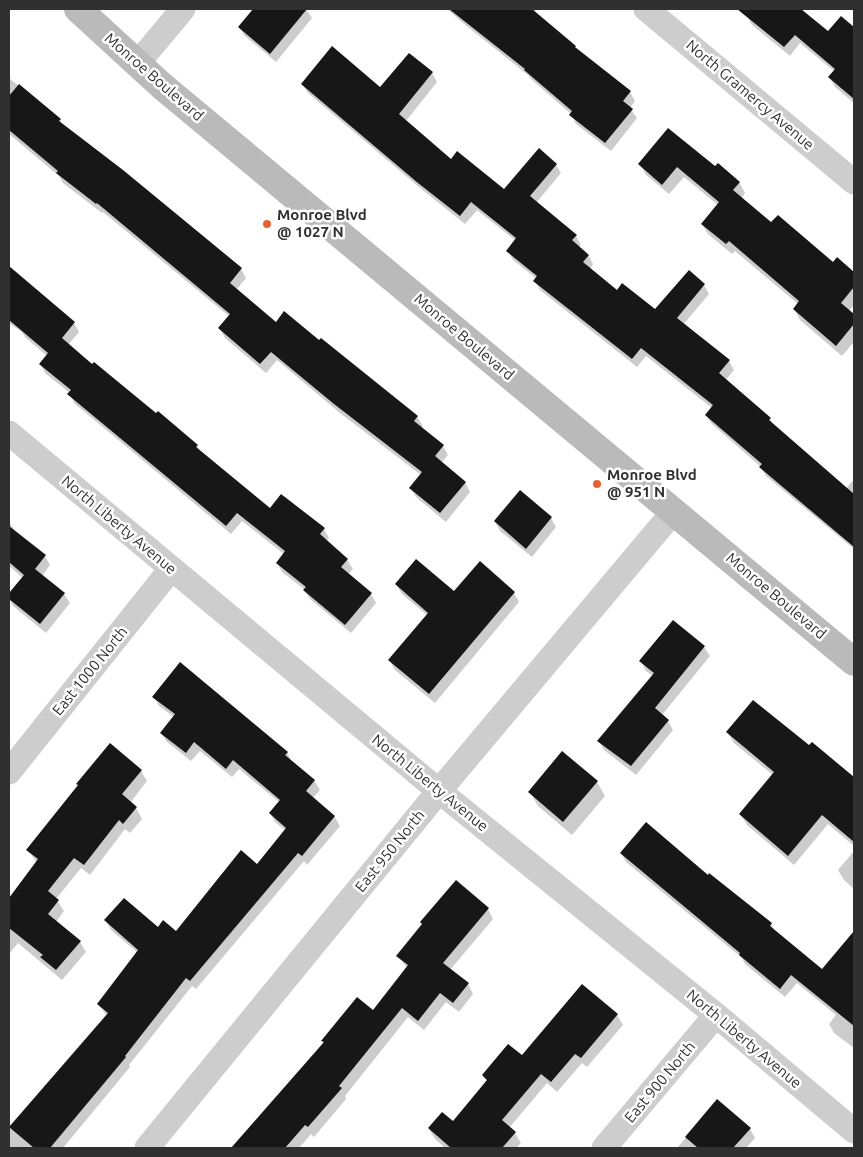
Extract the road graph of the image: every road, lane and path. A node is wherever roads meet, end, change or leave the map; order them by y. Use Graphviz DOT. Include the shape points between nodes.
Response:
graph roads {
  1 [pos="78,9"];
  2 [pos="183,9"];
  3 [pos="646,9"];
  4 [pos="137,64"];
  5 [pos="854,182"];
  6 [pos="9,432"];
  7 [pos="674,511"];
  8 [pos="171,569"];
  9 [pos="854,662"];
  10 [pos="9,772"];
  11 [pos="439,791"];
  12 [pos="716,1015"];
  13 [pos="854,1131"];
  14 [pos="147,1148"];
  15 [pos="604,1148"];
  1 -- 4 [label="street, Monroe Boulevard"];
  2 -- 4 [label="street"];
  3 -- 5 [label="street, North Gramercy Avenue"];
  4 -- 7 [label="street, Monroe Boulevard"];
  6 -- 8 [label="street, North Liberty Avenue"];
  7 -- 9 [label="street, Monroe Boulevard"];
  7 -- 11 [label="street, East 950 North"];
  8 -- 10 [label="street, East 1000 North"];
  8 -- 11 [label="street, North Liberty Avenue"];
  11 -- 12 [label="street, North Liberty Avenue"];
  11 -- 14 [label="street, East 950 North"];
  12 -- 13 [label="street, North Liberty Avenue"];
  12 -- 15 [label="street, East 900 North"];
}
